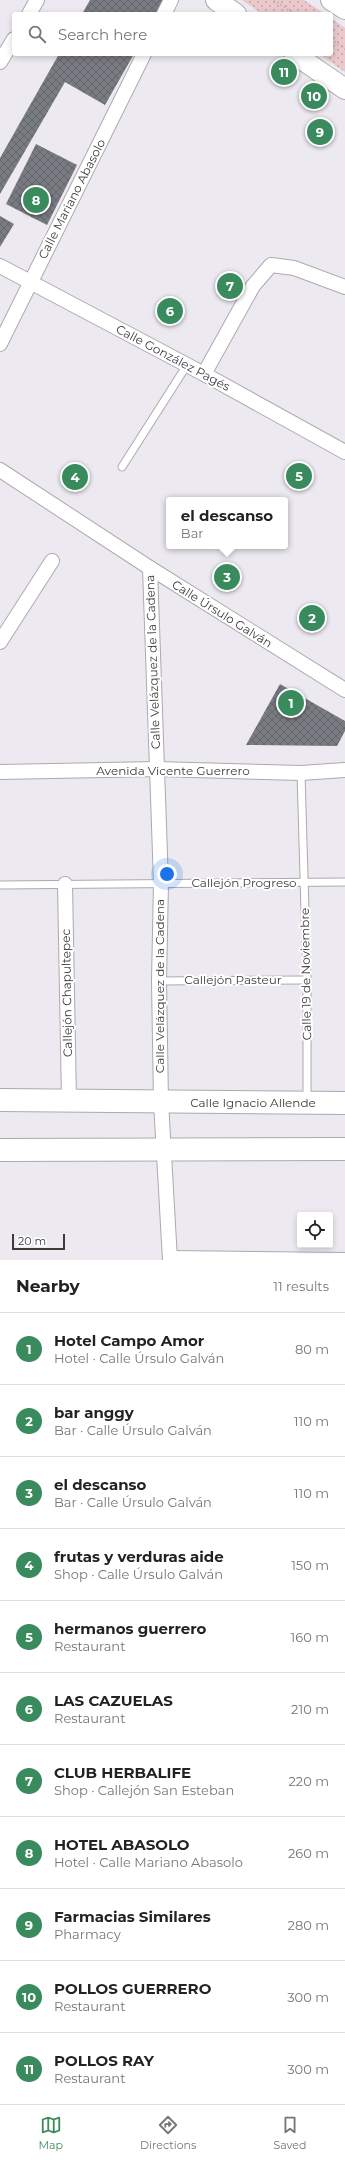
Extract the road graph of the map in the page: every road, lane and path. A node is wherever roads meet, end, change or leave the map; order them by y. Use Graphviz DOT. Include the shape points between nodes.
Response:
graph roads {
  1 [pos="37,0"];
  2 [pos="171,0"];
  3 [pos="216,0"];
  4 [pos="274,0"];
  5 [pos="331,0"];
  6 [pos="345,9"];
  7 [pos="30,12"];
  8 [pos="165,12"];
  9 [pos="233,12"];
  10 [pos="291,12"];
  11 [pos="333,41"];
  12 [pos="12,42"];
  13 [pos="345,49"];
  14 [pos="143,56"];
  15 [pos="297,56"];
  16 [pos="0,62"];
  17 [pos="345,89"];
  18 [pos="0,266"];
  19 [pos="30,282"];
  20 [pos="345,287"];
  21 [pos="0,344"];
  22 [pos="187,364"];
  23 [pos="204,374"];
  24 [pos="345,452"];
  25 [pos="122,467"];
  26 [pos="0,470"];
  27 [pos="52,561"];
  28 [pos="150,568"];
  29 [pos="0,642"];
  30 [pos="344,688"];
  31 [pos="157,769"];
  32 [pos="345,770"];
  33 [pos="0,772"];
  34 [pos="301,773"];
  35 [pos="345,882"];
  36 [pos="161,883"];
  37 [pos="305,883"];
  38 [pos="64,884"];
  39 [pos="0,885"];
  40 [pos="307,980"];
  41 [pos="159,981"];
  42 [pos="0,1100"];
  43 [pos="69,1101"];
  44 [pos="161,1102"];
  45 [pos="307,1103"];
  46 [pos="345,1103"];
  47 [pos="0,1150"];
  48 [pos="162,1150"];
  49 [pos="345,1150"];
  50 [pos="170,1259"];
  51 [pos="345,1260"];
  1 -- 7 [label="street"];
  2 -- 8 [label="street"];
  3 -- 9 [label="main road"];
  4 -- 10 [label="path"];
  5 -- 6 [label="main road"];
  11 -- 13 [label="path"];
  12 -- 16 [label="street"];
  14 -- 19 [label="street, Calle Mariano Abasolo"];
  15 -- 17 [label="main road"];
  18 -- 19 [label="street, Calle González Pagés"];
  19 -- 21 [label="street, Calle Mariano Abasolo"];
  19 -- 22 [label="street, Calle González Pagés"];
  20 -- 23 [label="street" via="294,268 271,265 253,286"];
  22 -- 23 [label="street, Calle González Pagés"];
  22 -- 25 [label="lane"];
  23 -- 24 [label="street, Calle González Pagés"];
  26 -- 28 [label="street, Calle Úrsulo Galván"];
  27 -- 29 [label="street"];
  28 -- 30 [label="street, Calle Úrsulo Galván"];
  28 -- 31 [label="street, Calle Velázquez de la Cadena"];
  31 -- 33 [label="street, Avenida Vicente Guerrero"];
  31 -- 34 [label="street, Avenida Vicente Guerrero"];
  31 -- 36 [label="street, Calle Velázquez de la Cadena"];
  32 -- 34 [label="street, Avenida Vicente Guerrero"];
  34 -- 37 [label="lane, Calle 19 de Noviembre"];
  35 -- 37 [label="lane, Callejón Progreso"];
  36 -- 37 [label="lane, Callejón Progreso"];
  36 -- 38 [label="lane, Callejón Progreso"];
  36 -- 41 [label="street, Calle Velázquez de la Cadena"];
  37 -- 40 [label="lane, Calle 19 de Noviembre"];
  38 -- 39 [label="lane, Callejón Progreso"];
  38 -- 43 [label="street, Callejón Chapultepec"];
  40 -- 41 [label="lane, Callejón Pasteur"];
  40 -- 45 [label="lane, Calle 19 de Noviembre"];
  41 -- 44 [label="street, Calle Velázquez de la Cadena"];
  42 -- 43 [label="main road, Calle Ignacio Allende"];
  43 -- 44 [label="main road, Calle Ignacio Allende"];
  44 -- 45 [label="main road, Calle Ignacio Allende"];
  44 -- 48 [label="street, Calle Velázquez de la Cadena"];
  45 -- 46 [label="main road, Calle Ignacio Allende"];
  47 -- 48 [label="main road"];
  48 -- 49 [label="main road"];
  48 -- 50 [label="street, Calle Velázquez de la Cadena"];
  50 -- 51 [label="street"];
}
